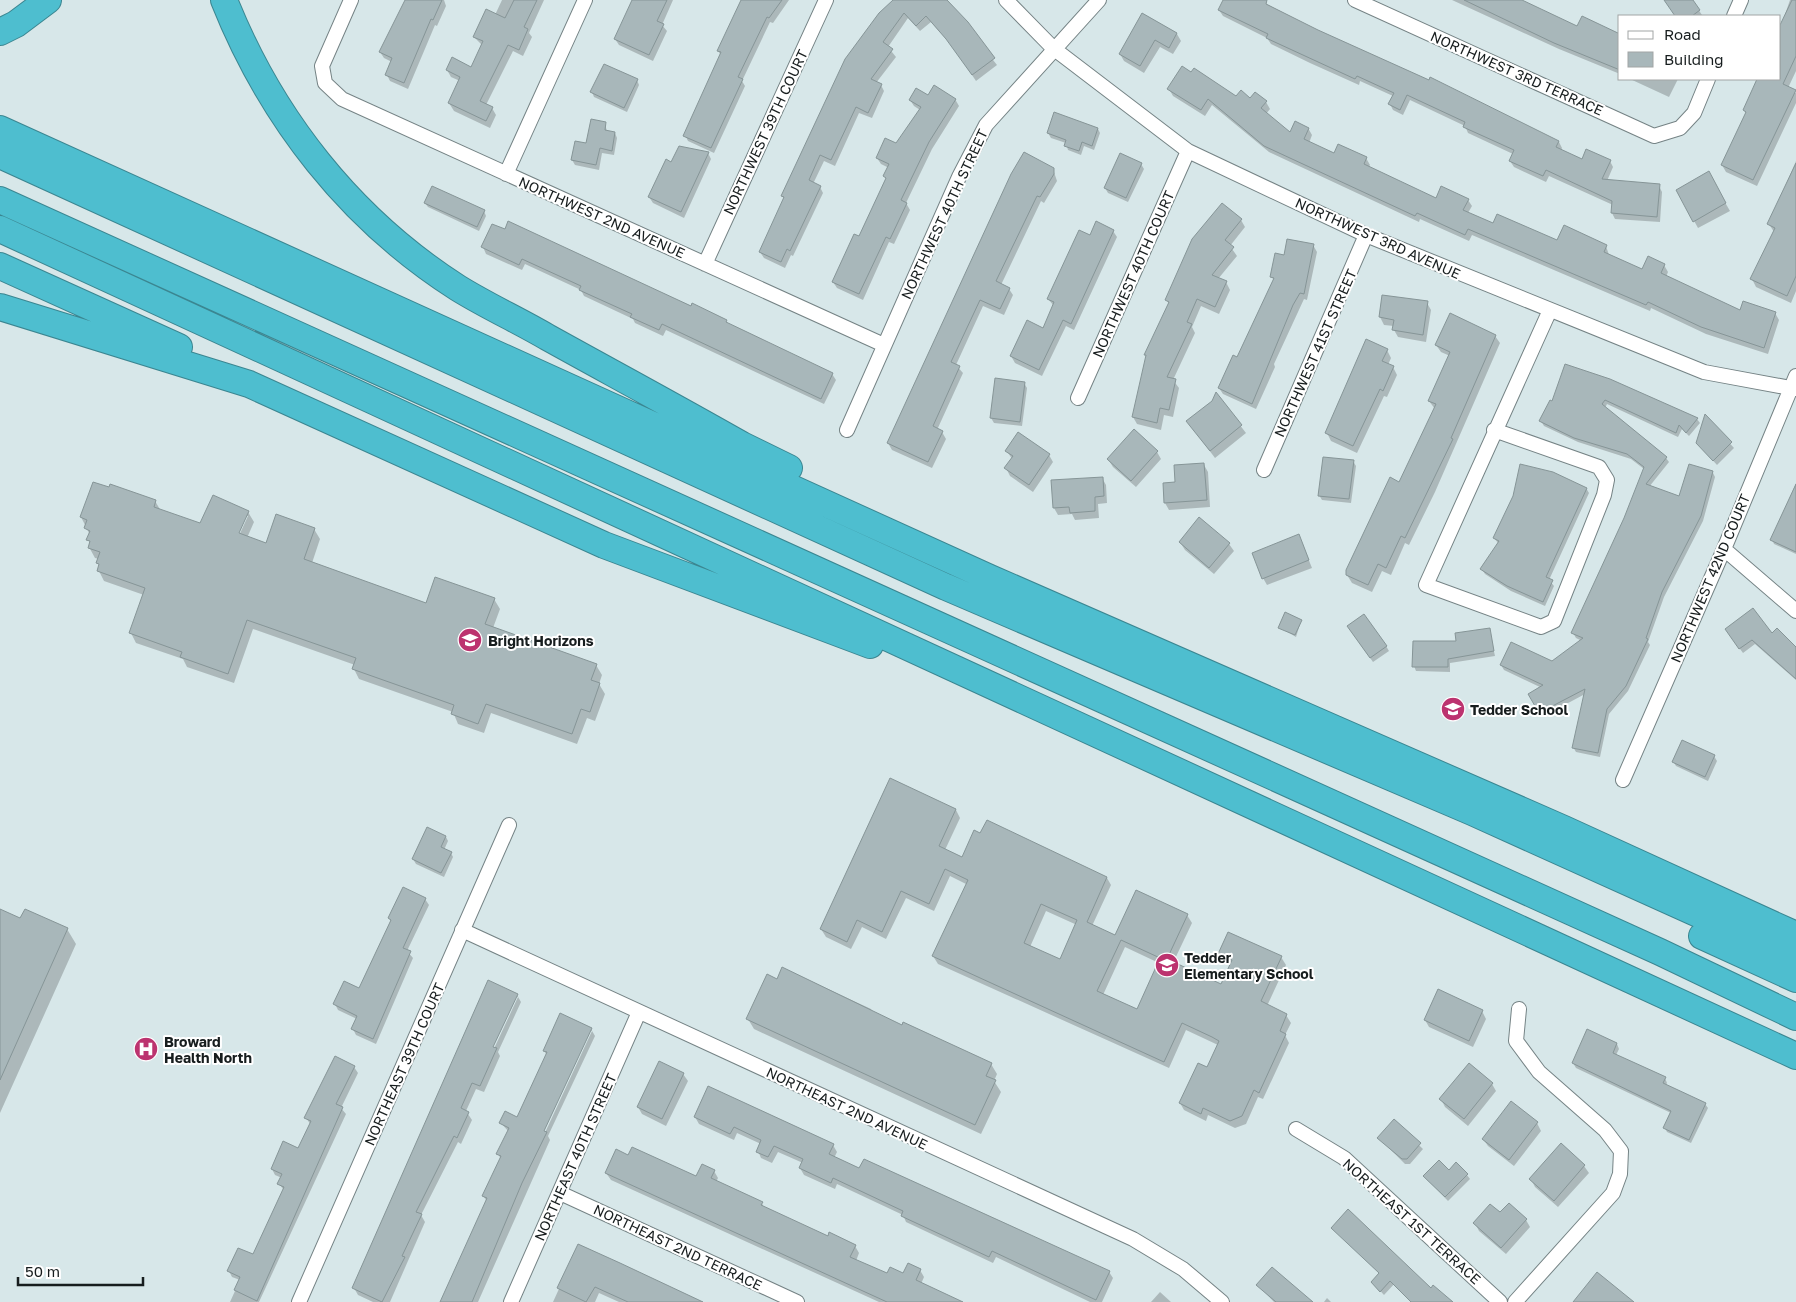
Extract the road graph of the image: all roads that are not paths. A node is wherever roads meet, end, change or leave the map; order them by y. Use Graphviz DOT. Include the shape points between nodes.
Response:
graph roads {
  1 [pos="48,0"];
  2 [pos="224,0"];
  3 [pos="351,0"];
  4 [pos="585,0"];
  5 [pos="826,0"];
  6 [pos="1006,0"];
  7 [pos="1099,0"];
  8 [pos="1355,0"];
  9 [pos="1741,0"];
  10 [pos="1734,15"];
  11 [pos="0,32"];
  12 [pos="1054,48"];
  13 [pos="1708,80"];
  14 [pos="0,129"];
  15 [pos="1188,150"];
  16 [pos="0,155"];
  17 [pos="506,174"];
  18 [pos="0,200"];
  19 [pos="0,229"];
  20 [pos="1366,235"];
  21 [pos="705,264"];
  22 [pos="0,266"];
  23 [pos="0,306"];
  24 [pos="1550,310"];
  25 [pos="884,345"];
  26 [pos="248,384"];
  27 [pos="1794,384"];
  28 [pos="1078,398"];
  29 [pos="847,430"];
  30 [pos="1494,430"];
  31 [pos="1264,470"];
  32 [pos="1724,549"];
  33 [pos="990,578"];
  34 [pos="946,587"];
  35 [pos="1796,611"];
  36 [pos="1010,693"];
  37 [pos="1623,780"];
  38 [pos="509,826"];
  39 [pos="462,930"];
  40 [pos="1796,935"];
  41 [pos="1796,958"];
  42 [pos="1796,980"];
  43 [pos="1519,1009"];
  44 [pos="639,1012"];
  45 [pos="1796,1017"];
  46 [pos="1796,1056"];
  47 [pos="1296,1129"];
  48 [pos="560,1193"];
  49 [pos="303,1301"];
  50 [pos="511,1302"];
  51 [pos="797,1302"];
  52 [pos="1222,1302"];
  53 [pos="1500,1302"];
  54 [pos="1515,1302"];
  1 -- 11 [label="highway"];
  2 -- 33 [label="highway" via="270,96 304,145 341,190 428,266 467,293 742,445 948,540"];
  3 -- 17 [label="street, NORTHWEST 2ND AVENUE" via="322,66 325,83 342,99"];
  4 -- 17 [label="street"];
  5 -- 21 [label="street, NORTHWEST 39TH COURT"];
  6 -- 12 [label="street, NORTHWEST 3RD AVENUE"];
  7 -- 12 [label="street, NORTHWEST 40TH STREET"];
  8 -- 13 [label="street, NORTHWEST 3RD TERRACE" via="1654,136 1680,128 1694,112"];
  9 -- 10 [label="street"];
  12 -- 15 [label="street, NORTHWEST 3RD AVENUE"];
  12 -- 25 [label="street, NORTHWEST 40TH STREET" via="986,125 959,177"];
  14 -- 33 [label="highway"];
  15 -- 20 [label="street, NORTHWEST 3RD AVENUE"];
  15 -- 28 [label="street, NORTHWEST 40TH COURT"];
  16 -- 34 [label="highway"];
  17 -- 21 [label="street, NORTHWEST 2ND AVENUE"];
  18 -- 45 [label="highway"];
  19 -- 36 [label="highway"];
  20 -- 24 [label="street, NORTHWEST 3RD AVENUE"];
  20 -- 31 [label="street, NORTHWEST 41ST STREET"];
  21 -- 25 [label="street, NORTHWEST 2ND AVENUE"];
  22 -- 26 [label="highway" via="172,344"];
  23 -- 26 [label="highway"];
  24 -- 27 [label="street, NORTHWEST 3RD AVENUE" via="1704,372"];
  24 -- 30 [label="street"];
  25 -- 29 [label="street, NORTHWEST 40TH STREET"];
  26 -- 36 [label="highway" via="604,545 834,633"];
  27 -- 32 [label="street, NORTHWEST 42ND COURT"];
  30 -- 30 [label="street" via="1599,467 1607,480 1554,621 1541,627 1426,584"];
  32 -- 35 [label="street"];
  32 -- 37 [label="street, NORTHWEST 42ND COURT"];
  33 -- 40 [label="highway" via="1564,829"];
  34 -- 41 [label="highway" via="1455,804"];
  34 -- 42 [label="highway" via="1018,624"];
  36 -- 46 [label="highway"];
  38 -- 39 [label="street, NORTHEAST 39TH COURT"];
  39 -- 44 [label="street, NORTHEAST 2ND AVENUE"];
  39 -- 49 [label="street, NORTHEAST 39TH COURT"];
  43 -- 54 [label="street" via="1516,1041 1539,1072 1605,1130 1621,1151 1620,1174 1613,1193"];
  44 -- 48 [label="street, NORTHEAST 40TH STREET"];
  44 -- 52 [label="street, NORTHEAST 2ND AVENUE" via="1132,1239 1183,1269"];
  47 -- 53 [label="street, NORTHEAST 1ST TERRACE" via="1344,1158"];
  48 -- 50 [label="street, NORTHEAST 40TH STREET"];
  48 -- 51 [label="street, NORTHEAST 2ND TERRACE"];
}
